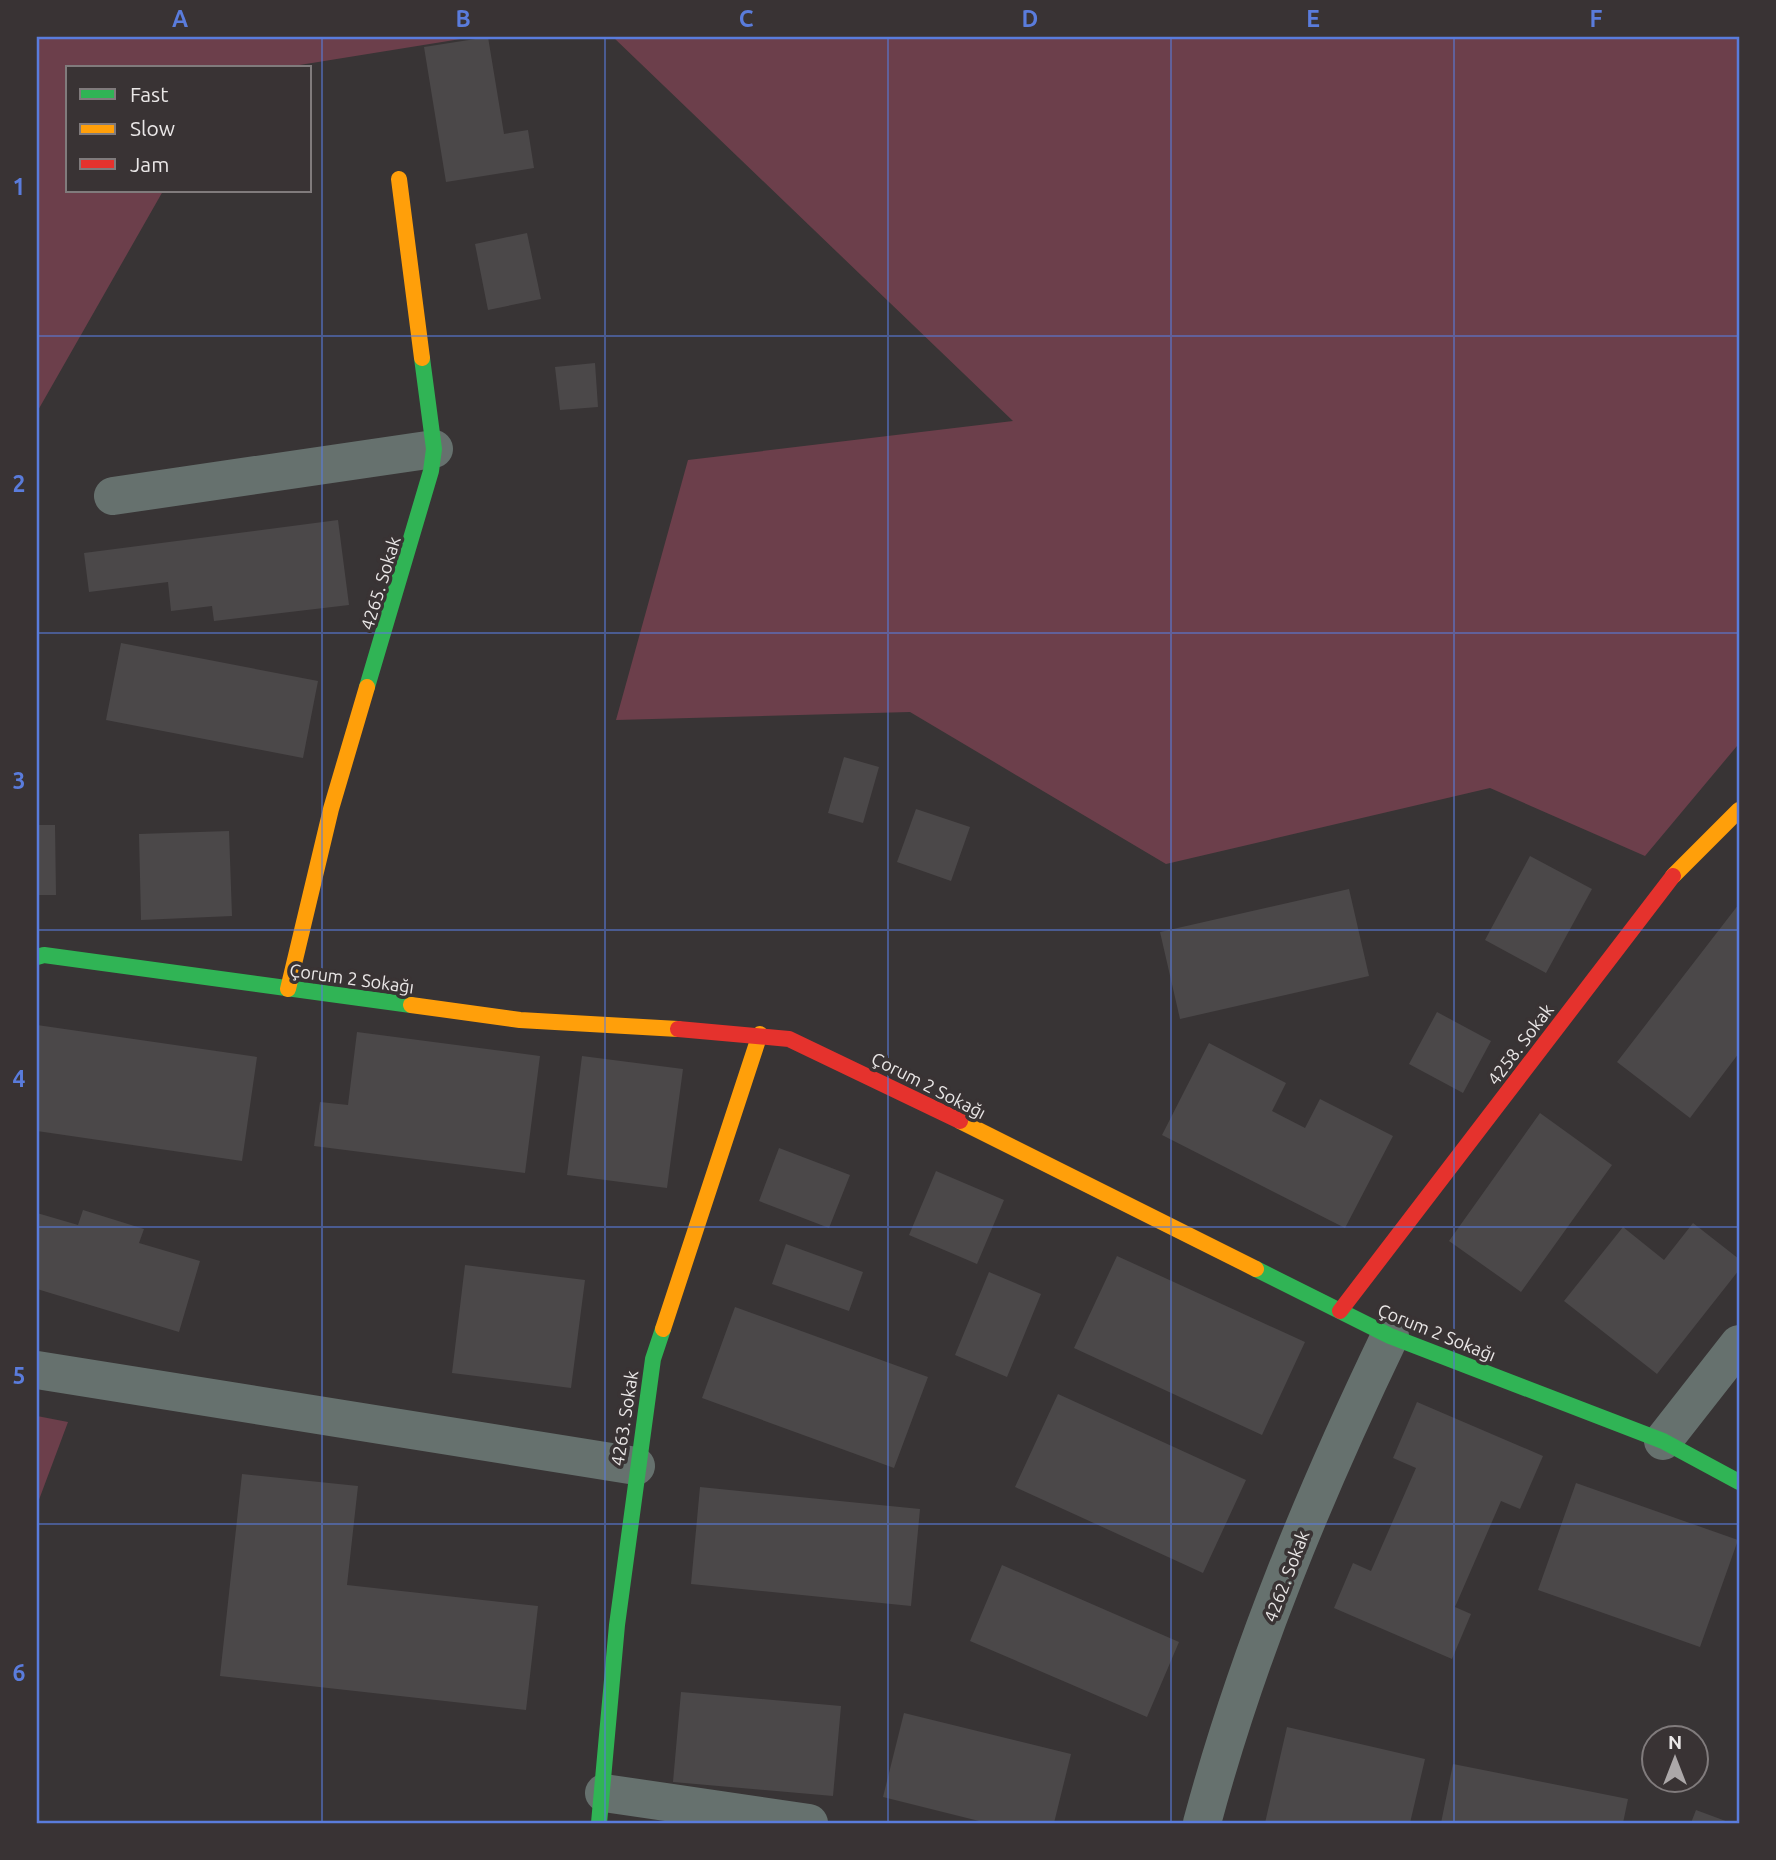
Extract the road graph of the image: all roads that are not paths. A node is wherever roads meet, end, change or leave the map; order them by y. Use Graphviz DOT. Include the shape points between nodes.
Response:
graph roads {
  1 [pos="399,179"];
  2 [pos="434,449"];
  3 [pos="113,496"];
  4 [pos="1739,810"];
  5 [pos="37,957"];
  6 [pos="288,989"];
  7 [pos="760,1034"];
  8 [pos="1340,1311"];
  9 [pos="1390,1336"];
  10 [pos="1739,1344"];
  11 [pos="37,1370"];
  12 [pos="1663,1441"];
  13 [pos="636,1465"];
  14 [pos="1739,1482"];
  15 [pos="601,1808"];
  16 [pos="809,1823"];
  17 [pos="1202,1823"];
  1 -- 2 [label="street, 4265. Sokak"];
  2 -- 3 [label="street"];
  2 -- 6 [label="street, 4265. Sokak" via="415,531 331,809"];
  4 -- 8 [label="street, 4258. Sokak" via="1677,870"];
  5 -- 6 [label="street, Çorum 2 Sokağı"];
  6 -- 7 [label="street, Çorum 2 Sokağı" via="520,1020"];
  7 -- 8 [label="street, Çorum 2 Sokağı" via="789,1039 831,1056"];
  7 -- 13 [label="street, 4263. Sokak" via="653,1359"];
  8 -- 9 [label="street, Çorum 2 Sokağı"];
  9 -- 12 [label="street, Çorum 2 Sokağı"];
  9 -- 17 [label="street, 4262. Sokak" via="1315,1502 1246,1679"];
  10 -- 12 [label="street"];
  11 -- 13 [label="street"];
  12 -- 14 [label="street, Çorum 2 Sokağı"];
  13 -- 15 [label="street, 4263. Sokak"];
  15 -- 16 [label="street"];
}
